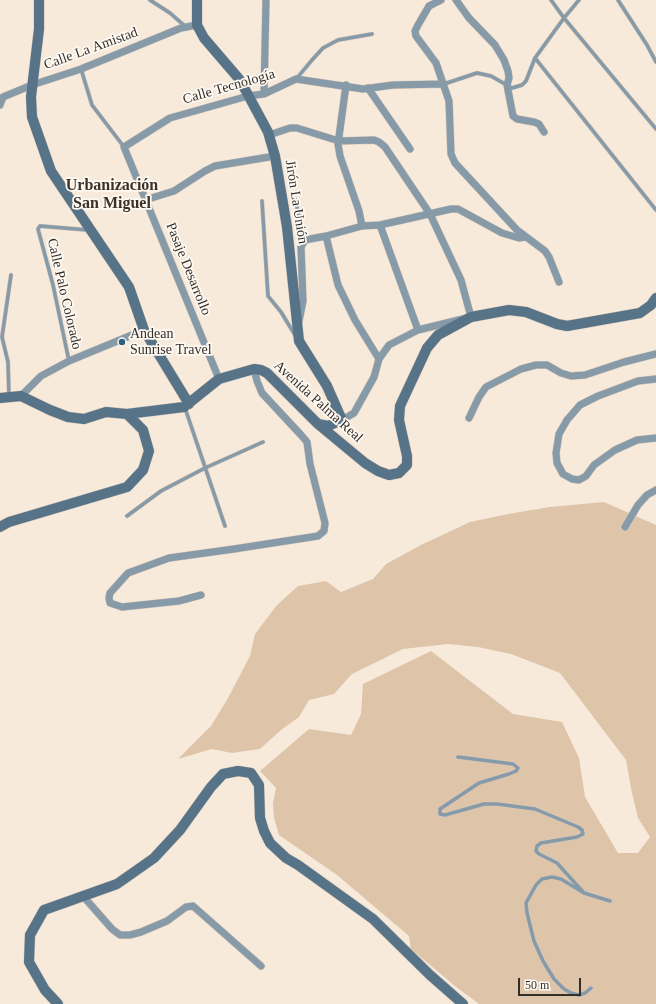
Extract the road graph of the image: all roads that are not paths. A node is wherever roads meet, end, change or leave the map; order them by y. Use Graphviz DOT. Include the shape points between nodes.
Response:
graph roads {
  1 [pos="39,0"];
  2 [pos="150,0"];
  3 [pos="197,0"];
  4 [pos="266,0"];
  5 [pos="441,0"];
  6 [pos="456,0"];
  7 [pos="551,0"];
  8 [pos="579,0"];
  9 [pos="618,0"];
  10 [pos="564,18"];
  11 [pos="197,25"];
  12 [pos="186,27"];
  13 [pos="372,34"];
  14 [pos="535,58"];
  15 [pos="656,62"];
  16 [pos="81,69"];
  17 [pos="296,79"];
  18 [pos="444,84"];
  19 [pos="32,85"];
  20 [pos="507,85"];
  21 [pos="346,86"];
  22 [pos="368,88"];
  23 [pos="264,94"];
  24 [pos="248,96"];
  25 [pos="1,98"];
  26 [pos="0,104"];
  27 [pos="656,128"];
  28 [pos="544,132"];
  29 [pos="268,135"];
  30 [pos="339,141"];
  31 [pos="124,147"];
  32 [pos="410,148"];
  33 [pos="275,156"];
  34 [pos="295,199"];
  35 [pos="145,200"];
  36 [pos="262,201"];
  37 [pos="656,210"];
  38 [pos="430,214"];
  39 [pos="380,225"];
  40 [pos="362,226"];
  41 [pos="91,231"];
  42 [pos="326,236"];
  43 [pos="525,237"];
  44 [pos="306,240"];
  45 [pos="11,275"];
  46 [pos="558,282"];
  47 [pos="656,298"];
  48 [pos="471,317"];
  49 [pos="298,327"];
  50 [pos="144,330"];
  51 [pos="418,330"];
  52 [pos="299,341"];
  53 [pos="656,354"];
  54 [pos="379,359"];
  55 [pos="69,361"];
  56 [pos="254,369"];
  57 [pos="656,378"];
  58 [pos="219,379"];
  59 [pos="21,396"];
  60 [pos="5,398"];
  61 [pos="187,405"];
  62 [pos="127,414"];
  63 [pos="469,418"];
  64 [pos="342,420"];
  65 [pos="318,424"];
  66 [pos="656,438"];
  67 [pos="263,442"];
  68 [pos="205,468"];
  69 [pos="656,490"];
  70 [pos="127,516"];
  71 [pos="225,526"];
  72 [pos="0,527"];
  73 [pos="626,528"];
  74 [pos="201,595"];
  75 [pos="458,757"];
  76 [pos="584,893"];
  77 [pos="83,896"];
  78 [pos="610,900"];
  79 [pos="261,966"];
  80 [pos="591,988"];
  81 [pos="58,1004"];
  82 [pos="463,1004"];
  1 -- 19 [label="main road" via="39,29"];
  2 -- 12 [label="lane"];
  3 -- 11 [label="main road"];
  4 -- 23 [label="street"];
  5 -- 18 [label="street" via="429,6 415,31 436,64"];
  6 -- 20 [label="street" via="495,45 504,60 509,78"];
  7 -- 10 [label="lane"];
  8 -- 10 [label="lane"];
  9 -- 15 [label="lane"];
  10 -- 14 [label="lane"];
  10 -- 27 [label="lane"];
  11 -- 12 [label="street, Calle La Amistad"];
  11 -- 24 [label="main road, Jirón La Unión" via="204,38 240,80"];
  12 -- 16 [label="street, Calle La Amistad"];
  13 -- 17 [label="lane" via="338,40 324,48"];
  14 -- 20 [label="lane" via="522,86 512,88"];
  14 -- 37 [label="lane"];
  16 -- 19 [label="street, Calle La Amistad"];
  16 -- 31 [label="lane" via="92,105"];
  17 -- 21 [label="street, Calle Tecnología"];
  17 -- 23 [label="street, Calle Tecnología"];
  18 -- 20 [label="lane" via="477,73 491,76"];
  18 -- 22 [label="street, Calle Tecnología"];
  18 -- 43 [label="street" via="449,102 451,154 455,163"];
  19 -- 25 [label="street, Calle La Amistad"];
  19 -- 41 [label="main road" via="32,117 51,171"];
  20 -- 28 [label="street" via="513,116 539,124"];
  21 -- 22 [label="street, Calle Tecnología"];
  21 -- 30 [label="street"];
  22 -- 32 [label="street"];
  23 -- 24 [label="street, Calle Tecnología"];
  24 -- 29 [label="main road, Jirón La Unión"];
  24 -- 31 [label="street, Calle Tecnología" via="170,118"];
  25 -- 26 [label="street, Calle La Amistad"];
  29 -- 30 [label="street" via="297,128"];
  29 -- 33 [label="main road, Jirón La Unión"];
  30 -- 38 [label="street" via="380,142"];
  30 -- 40 [label="street" via="340,156"];
  31 -- 35 [label="street, Pasaje Desarrollo"];
  33 -- 35 [label="street" via="216,166 174,191"];
  33 -- 49 [label="main road, Jirón La Unión" via="287,227"];
  34 -- 44 [label="lane"];
  35 -- 58 [label="street, Pasaje Desarrollo"];
  36 -- 52 [label="lane" via="268,296"];
  38 -- 39 [label="street"];
  38 -- 43 [label="street" via="458,209 502,233 519,238"];
  38 -- 48 [label="street" via="461,280"];
  39 -- 40 [label="street"];
  39 -- 51 [label="street"];
  40 -- 42 [label="street"];
  41 -- 50 [label="main road" via="128,287"];
  41 -- 55 [label="lane, Calle Palo Colorado" via="40,226 38,229"];
  42 -- 44 [label="street"];
  42 -- 54 [label="street" via="338,285 355,320"];
  43 -- 46 [label="street" via="545,251"];
  44 -- 49 [label="street" via="301,247 303,301"];
  45 -- 60 [label="lane" via="2,337 8,362"];
  47 -- 48 [label="main road, Avenida Palma Real" via="640,313 567,326 526,312 509,310"];
  48 -- 51 [label="street"];
  48 -- 65 [label="main road, Avenida Palma Real" via="438,336 426,348 400,406 399,420 407,465 399,472 389,475 378,471"];
  49 -- 52 [label="main road, Jirón La Unión"];
  50 -- 55 [label="street"];
  50 -- 61 [label="main road"];
  51 -- 54 [label="street" via="389,345"];
  52 -- 64 [label="main road, Jirón La Unión" via="327,386"];
  53 -- 63 [label="street" via="585,375 571,376 547,365 522,369 486,387"];
  54 -- 64 [label="street" via="374,377 354,413"];
  55 -- 59 [label="street" via="41,376"];
  56 -- 58 [label="main road, Avenida Palma Real"];
  56 -- 65 [label="main road, Avenida Palma Real" via="267,373"];
  56 -- 74 [label="street" via="262,393 307,442 324,531 318,536 169,558 128,573 110,593 109,598 110,603 122,607 179,601"];
  57 -- 66 [label="street" via="638,381 598,396 580,406 559,434 557,463 563,474 579,480 615,450 637,440"];
  58 -- 61 [label="main road, Avenida Palma Real"];
  59 -- 60 [label="main road"];
  59 -- 62 [label="main road" via="68,417 84,419 106,412"];
  61 -- 62 [label="main road"];
  61 -- 68 [label="lane"];
  62 -- 72 [label="main road" via="143,430 149,451 143,470 127,486"];
  64 -- 65 [label="main road" via="328,426"];
  67 -- 68 [label="lane"];
  68 -- 70 [label="lane" via="161,491"];
  68 -- 71 [label="lane"];
  69 -- 73 [label="street" via="638,505"];
  75 -- 76 [label="lane" via="513,764 518,768 509,774 479,783 440,809 440,814 446,816 484,804 497,804 535,809 578,827 583,834 541,843 536,851 558,863"];
  76 -- 78 [label="lane"];
  76 -- 80 [label="lane" via="561,879 542,879 526,903 526,913 534,941 554,979 571,993 579,995"];
  77 -- 79 [label="street" via="120,935 141,932 168,920 186,907 193,906"];
  77 -- 81 [label="main road" via="44,910 30,935 29,962 45,990"];
  77 -- 82 [label="main road" via="117,884 154,858 180,830 223,774 238,771 251,773 259,785 260,818 270,843 286,858 373,919"];
}
